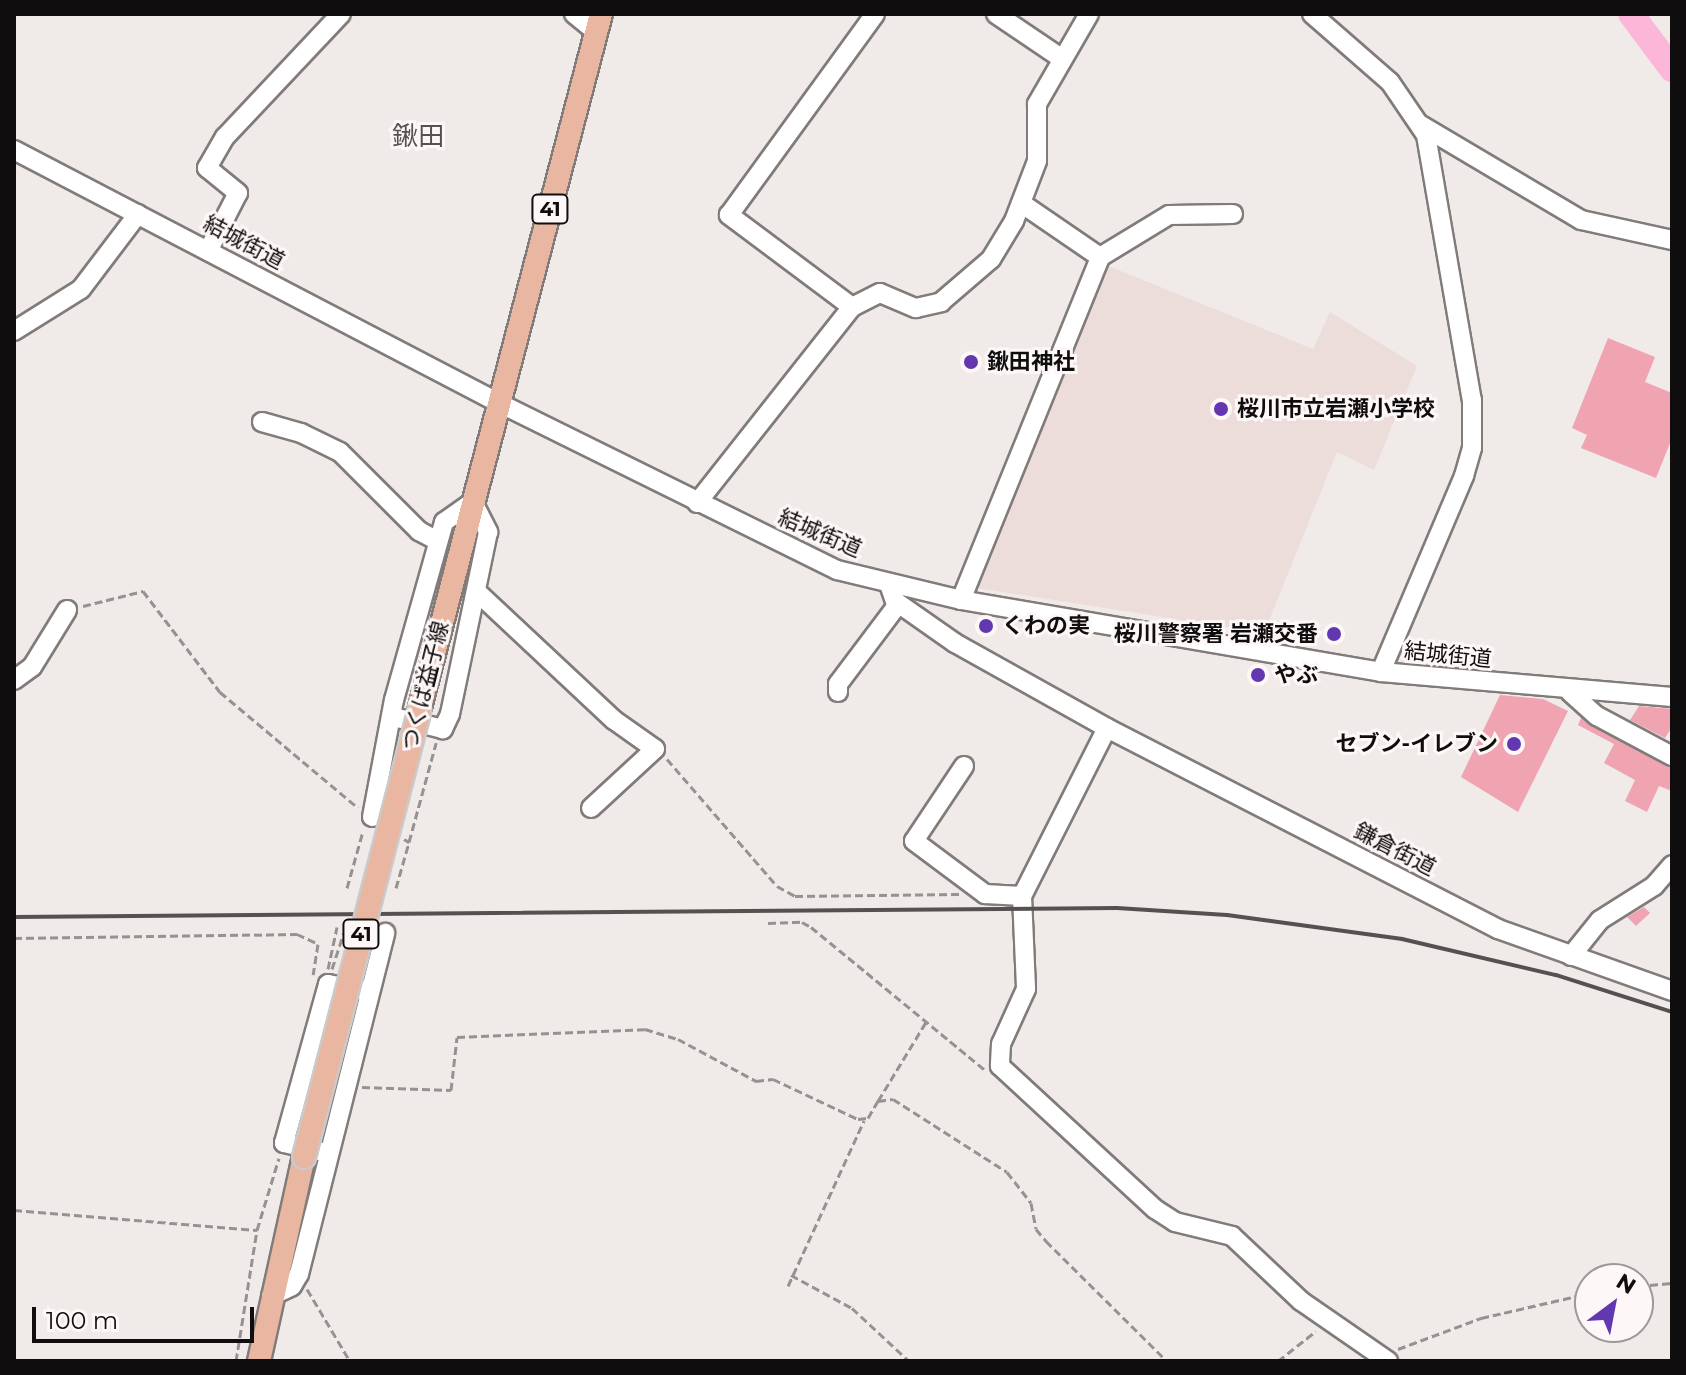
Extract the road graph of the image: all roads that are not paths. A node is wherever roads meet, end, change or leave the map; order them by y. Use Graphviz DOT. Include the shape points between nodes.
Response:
graph roads {
  1 [pos="341,14"];
  2 [pos="574,14"];
  3 [pos="875,14"];
  4 [pos="996,14"];
  5 [pos="1089,14"];
  6 [pos="1312,14"];
  7 [pos="598,23"];
  8 [pos="1061,58"];
  9 [pos="1421,125"];
  10 [pos="14,150"];
  11 [pos="1021,203"];
  12 [pos="138,214"];
  13 [pos="1233,214"];
  14 [pos="1672,240"];
  15 [pos="208,251"];
  16 [pos="1100,257"];
  17 [pos="852,307"];
  18 [pos="14,331"];
  19 [pos="499,403"];
  20 [pos="262,422"];
  21 [pos="473,502"];
  22 [pos="697,503"];
  23 [pos="438,541"];
  24 [pos="889,584"];
  25 [pos="476,591"];
  26 [pos="961,600"];
  27 [pos="898,604"];
  28 [pos="67,610"];
  29 [pos="1381,672"];
  30 [pos="14,680"];
  31 [pos="838,692"];
  32 [pos="1570,692"];
  33 [pos="1672,697"];
  34 [pos="393,717"];
  35 [pos="1107,728"];
  36 [pos="1672,756"];
  37 [pos="964,766"];
  38 [pos="591,808"];
  39 [pos="372,817"];
  40 [pos="1672,865"];
  41 [pos="1022,896"];
  42 [pos="385,933"];
  43 [pos="1571,956"];
  44 [pos="1672,991"];
  45 [pos="369,992"];
  46 [pos="303,1077"];
  47 [pos="344,1085"];
  48 [pos="329,1153"];
  49 [pos="271,1296"];
  50 [pos="1391,1356"];
  51 [pos="259,1361"];
  1 -- 15 [label="street" via="225,137 207,168 238,193"];
  2 -- 7 [label="street"];
  3 -- 17 [label="street" via="729,215"];
  4 -- 8 [label="street"];
  5 -- 8 [label="street"];
  6 -- 9 [label="street" via="1390,82"];
  7 -- 19 [label="main road, つくば益子線 / 41"];
  8 -- 11 [label="street" via="1037,104 1037,161"];
  9 -- 14 [label="street" via="1581,220"];
  9 -- 29 [label="street" via="1472,400 1472,448"];
  10 -- 12 [label="street, 結城街道"];
  11 -- 16 [label="street"];
  11 -- 17 [label="street" via="991,259 941,302 916,308 880,293"];
  12 -- 15 [label="street, 結城街道"];
  12 -- 18 [label="street" via="81,289"];
  13 -- 16 [label="street" via="1169,215"];
  15 -- 19 [label="street, 結城街道"];
  16 -- 26 [label="street"];
  17 -- 22 [label="street"];
  19 -- 21 [label="main road, つくば益子線 / 41"];
  19 -- 22 [label="street, 結城街道"];
  20 -- 23 [label="street" via="340,452 419,531"];
  21 -- 23 [label="street" via="448,516"];
  21 -- 25 [label="street" via="488,532"];
  21 -- 49 [label="main road, つくば益子線 / 41, bridge"];
  22 -- 24 [label="street, 結城街道" via="837,570"];
  23 -- 34 [label="street"];
  24 -- 26 [label="street, 結城街道"];
  24 -- 27 [label="street"];
  25 -- 34 [label="street" via="443,729"];
  25 -- 38 [label="street" via="614,720 655,749"];
  26 -- 29 [label="street, 結城街道"];
  27 -- 31 [label="street" via="838,684"];
  27 -- 35 [label="street, 鎌倉街道" via="955,643"];
  28 -- 30 [label="street" via="32,667"];
  29 -- 32 [label="street, 結城街道"];
  32 -- 33 [label="street, 結城街道"];
  32 -- 36 [label="street" via="1597,716"];
  34 -- 39 [label="street"];
  35 -- 41 [label="street"];
  35 -- 43 [label="street, 鎌倉街道" via="1498,929"];
  37 -- 41 [label="street" via="914,841 985,894"];
  40 -- 43 [label="street" via="1654,886 1600,920"];
  41 -- 50 [label="street" via="1026,989 1001,1044 1000,1066 1155,1209 1175,1222 1232,1236 1276,1281 1327,1320"];
  42 -- 45 [label="street"];
  43 -- 44 [label="street, 鎌倉街道"];
  45 -- 46 [label="street" via="323,981"];
  45 -- 47 [label="street"];
  46 -- 47 [label="street"];
  46 -- 48 [label="street" via="284,1143"];
  47 -- 48 [label="street"];
  48 -- 49 [label="street" via="299,1274 292,1286"];
  49 -- 51 [label="main road, つくば益子線 / 41"];
}
